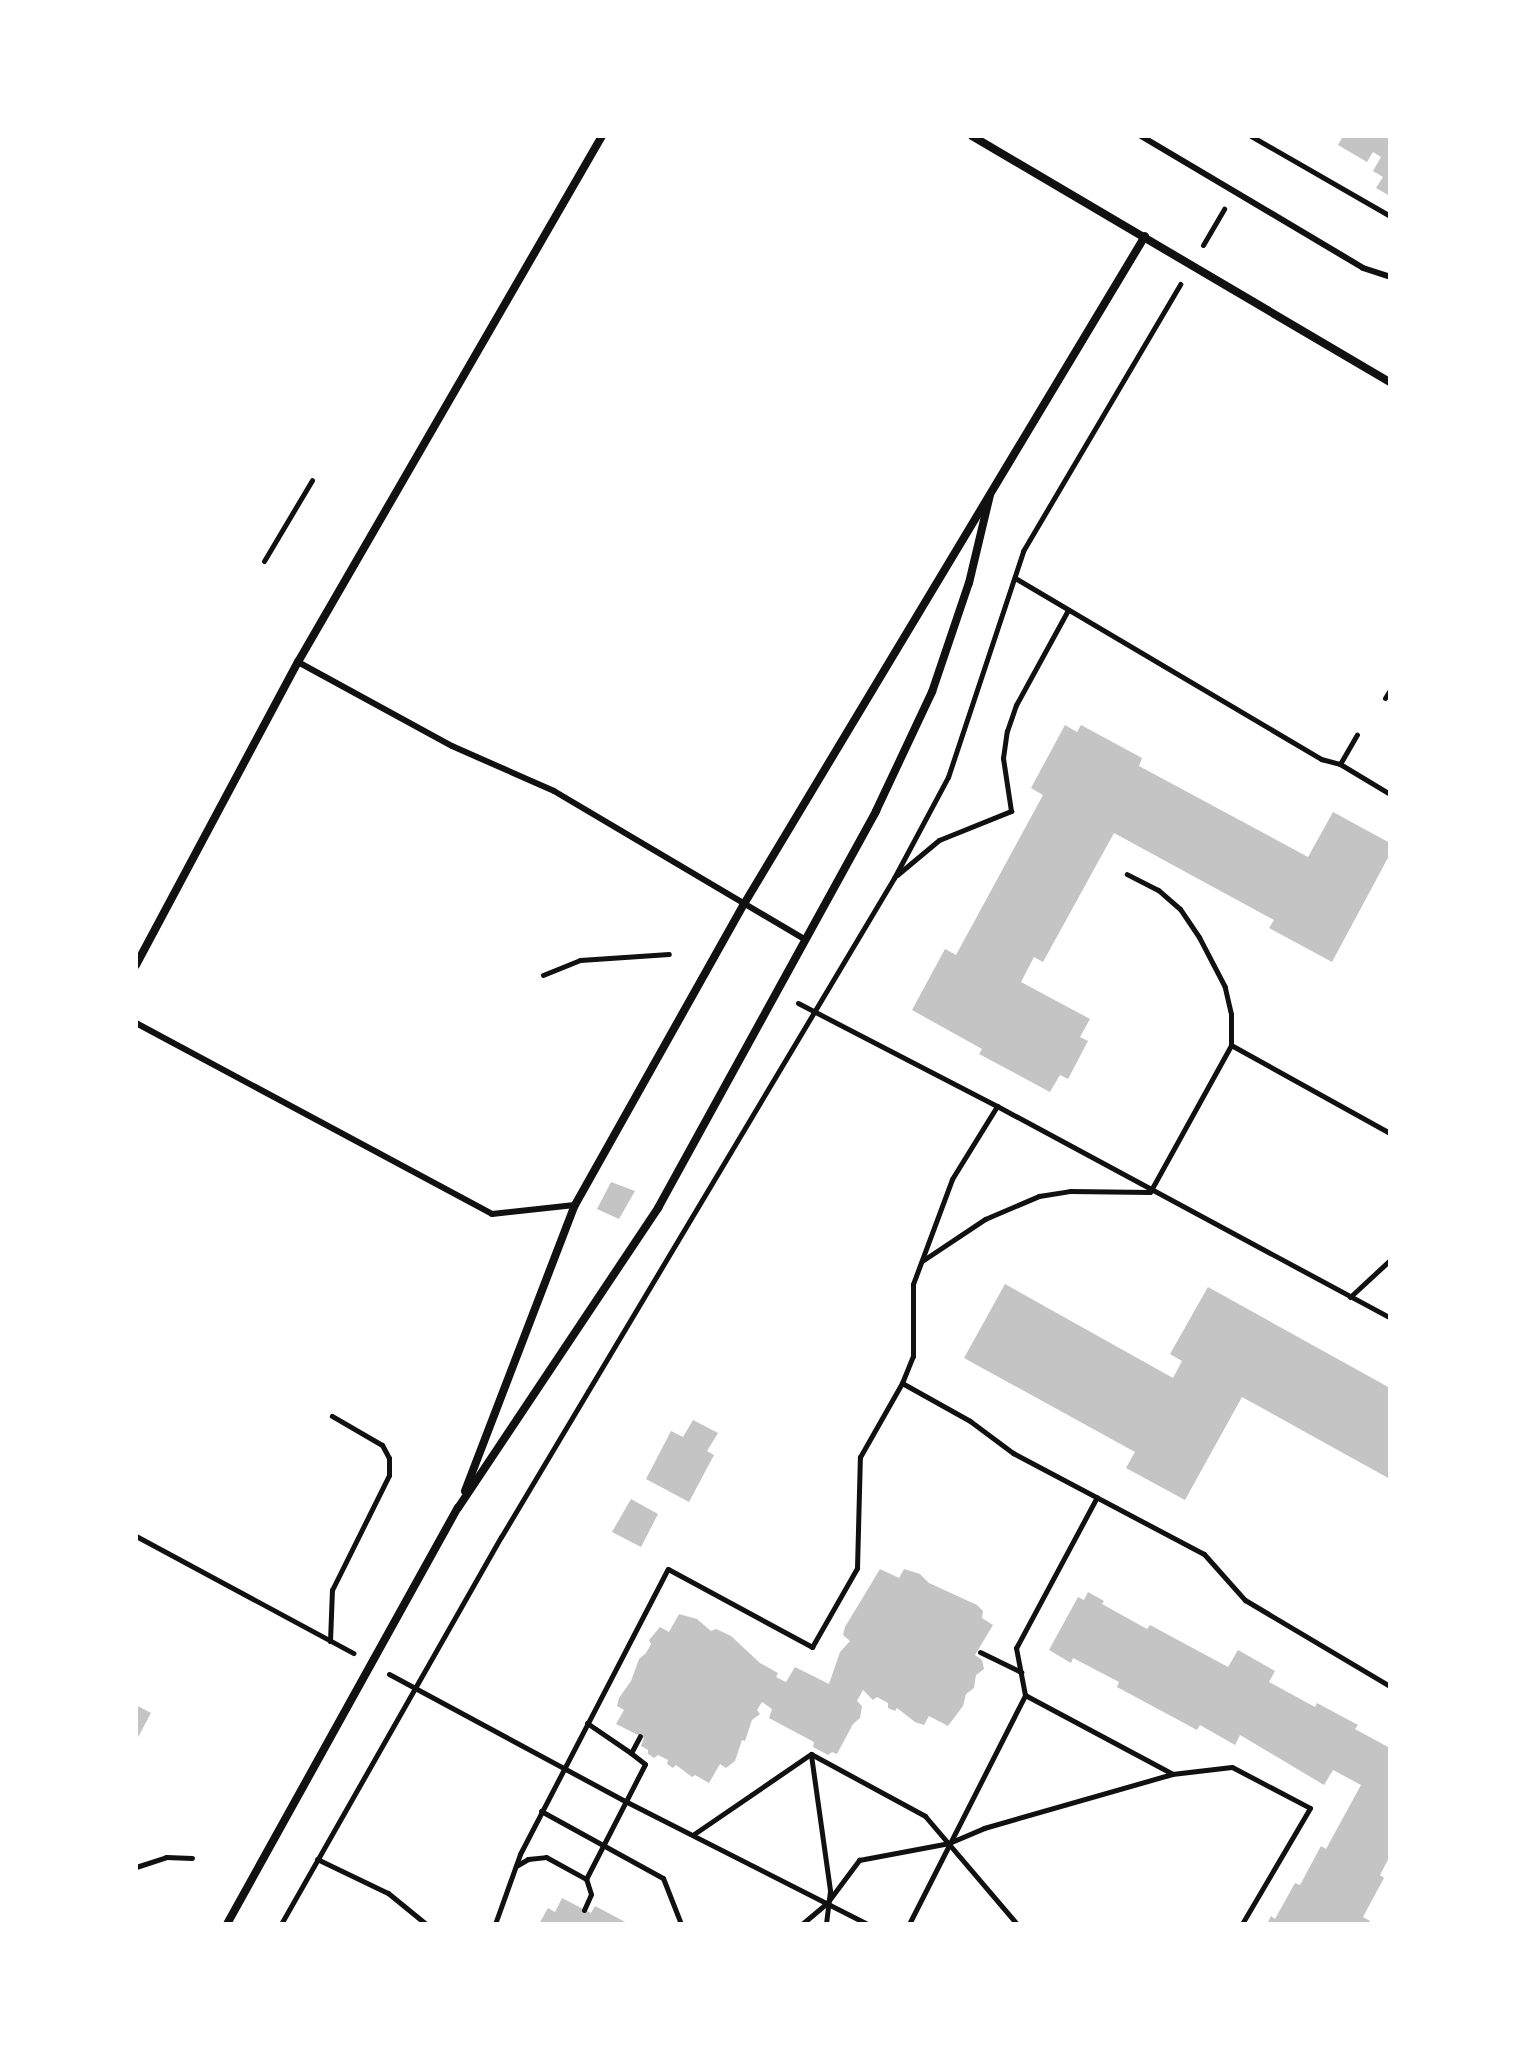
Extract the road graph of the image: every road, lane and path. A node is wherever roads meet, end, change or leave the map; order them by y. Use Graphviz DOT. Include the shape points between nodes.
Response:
graph roads {
  1 [pos="602,136"];
  2 [pos="972,136"];
  3 [pos="1141,136"];
  4 [pos="1251,136"];
  5 [pos="1234,193"];
  6 [pos="1390,216"];
  7 [pos="1145,236"];
  8 [pos="1192,264"];
  9 [pos="1390,277"];
  10 [pos="1390,382"];
  11 [pos="312,480"];
  12 [pos="990,495"];
  13 [pos="264,561"];
  14 [pos="1015,578"];
  15 [pos="1068,610"];
  16 [pos="298,662"];
  17 [pos="1390,690"];
  18 [pos="1385,698"];
  19 [pos="1357,734"];
  20 [pos="1340,764"];
  21 [pos="1390,794"];
  22 [pos="1127,874"];
  23 [pos="894,878"];
  24 [pos="744,904"];
  25 [pos="804,939"];
  26 [pos="669,954"];
  27 [pos="136,965"];
  28 [pos="543,975"];
  29 [pos="774,995"];
  30 [pos="813,1008"];
  31 [pos="136,1023"];
  32 [pos="1231,1045"];
  33 [pos="997,1106"];
  34 [pos="1390,1133"];
  35 [pos="1150,1192"];
  36 [pos="575,1205"];
  37 [pos="1390,1260"];
  38 [pos="922,1261"];
  39 [pos="1350,1297"];
  40 [pos="1390,1318"];
  41 [pos="902,1383"];
  42 [pos="332,1416"];
  43 [pos="1097,1497"];
  44 [pos="458,1508"];
  45 [pos="136,1536"];
  46 [pos="330,1641"];
  47 [pos="980,1652"];
  48 [pos="371,1664"];
  49 [pos="1021,1672"];
  50 [pos="1390,1686"];
  51 [pos="415,1687"];
  52 [pos="1025,1695"];
  53 [pos="587,1723"];
  54 [pos="640,1736"];
  55 [pos="631,1753"];
  56 [pos="811,1754"];
  57 [pos="562,1767"];
  58 [pos="1172,1774"];
  59 [pos="627,1802"];
  60 [pos="541,1811"];
  61 [pos="694,1834"];
  62 [pos="949,1843"];
  63 [pos="603,1844"];
  64 [pos="192,1858"];
  65 [pos="317,1859"];
  66 [pos="515,1866"];
  67 [pos="136,1867"];
  68 [pos="586,1879"];
  69 [pos="827,1903"];
  70 [pos="584,1910"];
  71 [pos="227,1924"];
  72 [pos="281,1924"];
  73 [pos="426,1924"];
  74 [pos="495,1924"];
  75 [pos="681,1924"];
  76 [pos="802,1924"];
  77 [pos="826,1924"];
  78 [pos="867,1924"];
  79 [pos="909,1924"];
  80 [pos="1017,1924"];
  81 [pos="1242,1924"];
  1 -- 16 [label="street"];
  2 -- 7 [label="street"];
  3 -- 5 [label="lane"];
  4 -- 6 [label="path"];
  5 -- 8 [label="path"];
  5 -- 9 [label="lane" via="1363,268"];
  7 -- 8 [label="street"];
  7 -- 12 [label="street"];
  8 -- 10 [label="street"];
  8 -- 14 [label="path" via="1023,551"];
  11 -- 13 [label="path"];
  12 -- 24 [label="street"];
  12 -- 25 [label="street" via="969,583 932,692 876,811"];
  14 -- 15 [label="path"];
  14 -- 23 [label="path" via="948,777"];
  15 -- 20 [label="path" via="1321,759"];
  15 -- 23 [label="path" via="1007,731 1004,771 1011,811 939,840"];
  16 -- 24 [label="lane" via="452,746 554,791"];
  16 -- 27 [label="street"];
  17 -- 18 [label="path"];
  19 -- 20 [label="path"];
  20 -- 21 [label="path"];
  22 -- 32 [label="path" via="1180,909 1199,937 1225,987"];
  23 -- 30 [label="path"];
  24 -- 25 [label="lane"];
  24 -- 36 [label="street"];
  25 -- 29 [label="street"];
  26 -- 28 [label="path" via="580,960"];
  29 -- 30 [label="path"];
  29 -- 44 [label="street" via="658,1208"];
  30 -- 33 [label="path"];
  30 -- 51 [label="path"];
  31 -- 36 [label="lane" via="492,1214"];
  32 -- 34 [label="path"];
  32 -- 35 [label="path"];
  33 -- 35 [label="path"];
  33 -- 38 [label="path" via="952,1179"];
  35 -- 38 [label="path" via="1039,1196 985,1219"];
  35 -- 39 [label="path"];
  36 -- 44 [label="street"];
  37 -- 39 [label="path"];
  38 -- 41 [label="path" via="913,1284 913,1356"];
  39 -- 40 [label="path"];
  41 -- 43 [label="path" via="970,1421 1013,1453"];
  41 -- 53 [label="path" via="860,1457 857,1568 812,1647 668,1569"];
  42 -- 46 [label="path" via="382,1445 389,1475 332,1590"];
  43 -- 49 [label="path" via="1016,1648"];
  43 -- 50 [label="path" via="1204,1554 1245,1600"];
  44 -- 48 [label="street"];
  45 -- 46 [label="path"];
  46 -- 48 [label="path"];
  47 -- 49 [label="path"];
  48 -- 51 [label="path"];
  48 -- 71 [label="street"];
  49 -- 52 [label="path"];
  51 -- 57 [label="path"];
  51 -- 65 [label="path"];
  52 -- 58 [label="path"];
  52 -- 62 [label="path"];
  53 -- 55 [label="path"];
  53 -- 57 [label="path"];
  54 -- 55 [label="path"];
  55 -- 59 [label="path" via="645,1764"];
  56 -- 61 [label="path"];
  56 -- 62 [label="path" via="925,1816"];
  56 -- 69 [label="path" via="830,1891"];
  57 -- 59 [label="path"];
  57 -- 60 [label="path"];
  58 -- 62 [label="path"];
  58 -- 81 [label="path" via="1232,1767 1310,1808"];
  59 -- 61 [label="path"];
  59 -- 63 [label="path"];
  60 -- 63 [label="path"];
  60 -- 66 [label="path"];
  61 -- 69 [label="path"];
  62 -- 69 [label="path" via="859,1860"];
  62 -- 79 [label="path"];
  62 -- 80 [label="path"];
  63 -- 68 [label="path"];
  63 -- 75 [label="path" via="663,1878"];
  64 -- 67 [label="path" via="166,1857"];
  65 -- 72 [label="path"];
  65 -- 73 [label="path" via="388,1893"];
  66 -- 68 [label="path" via="546,1857"];
  66 -- 74 [label="path"];
  68 -- 70 [label="path" via="591,1894"];
  69 -- 76 [label="path"];
  69 -- 77 [label="path"];
  69 -- 78 [label="path"];
}
